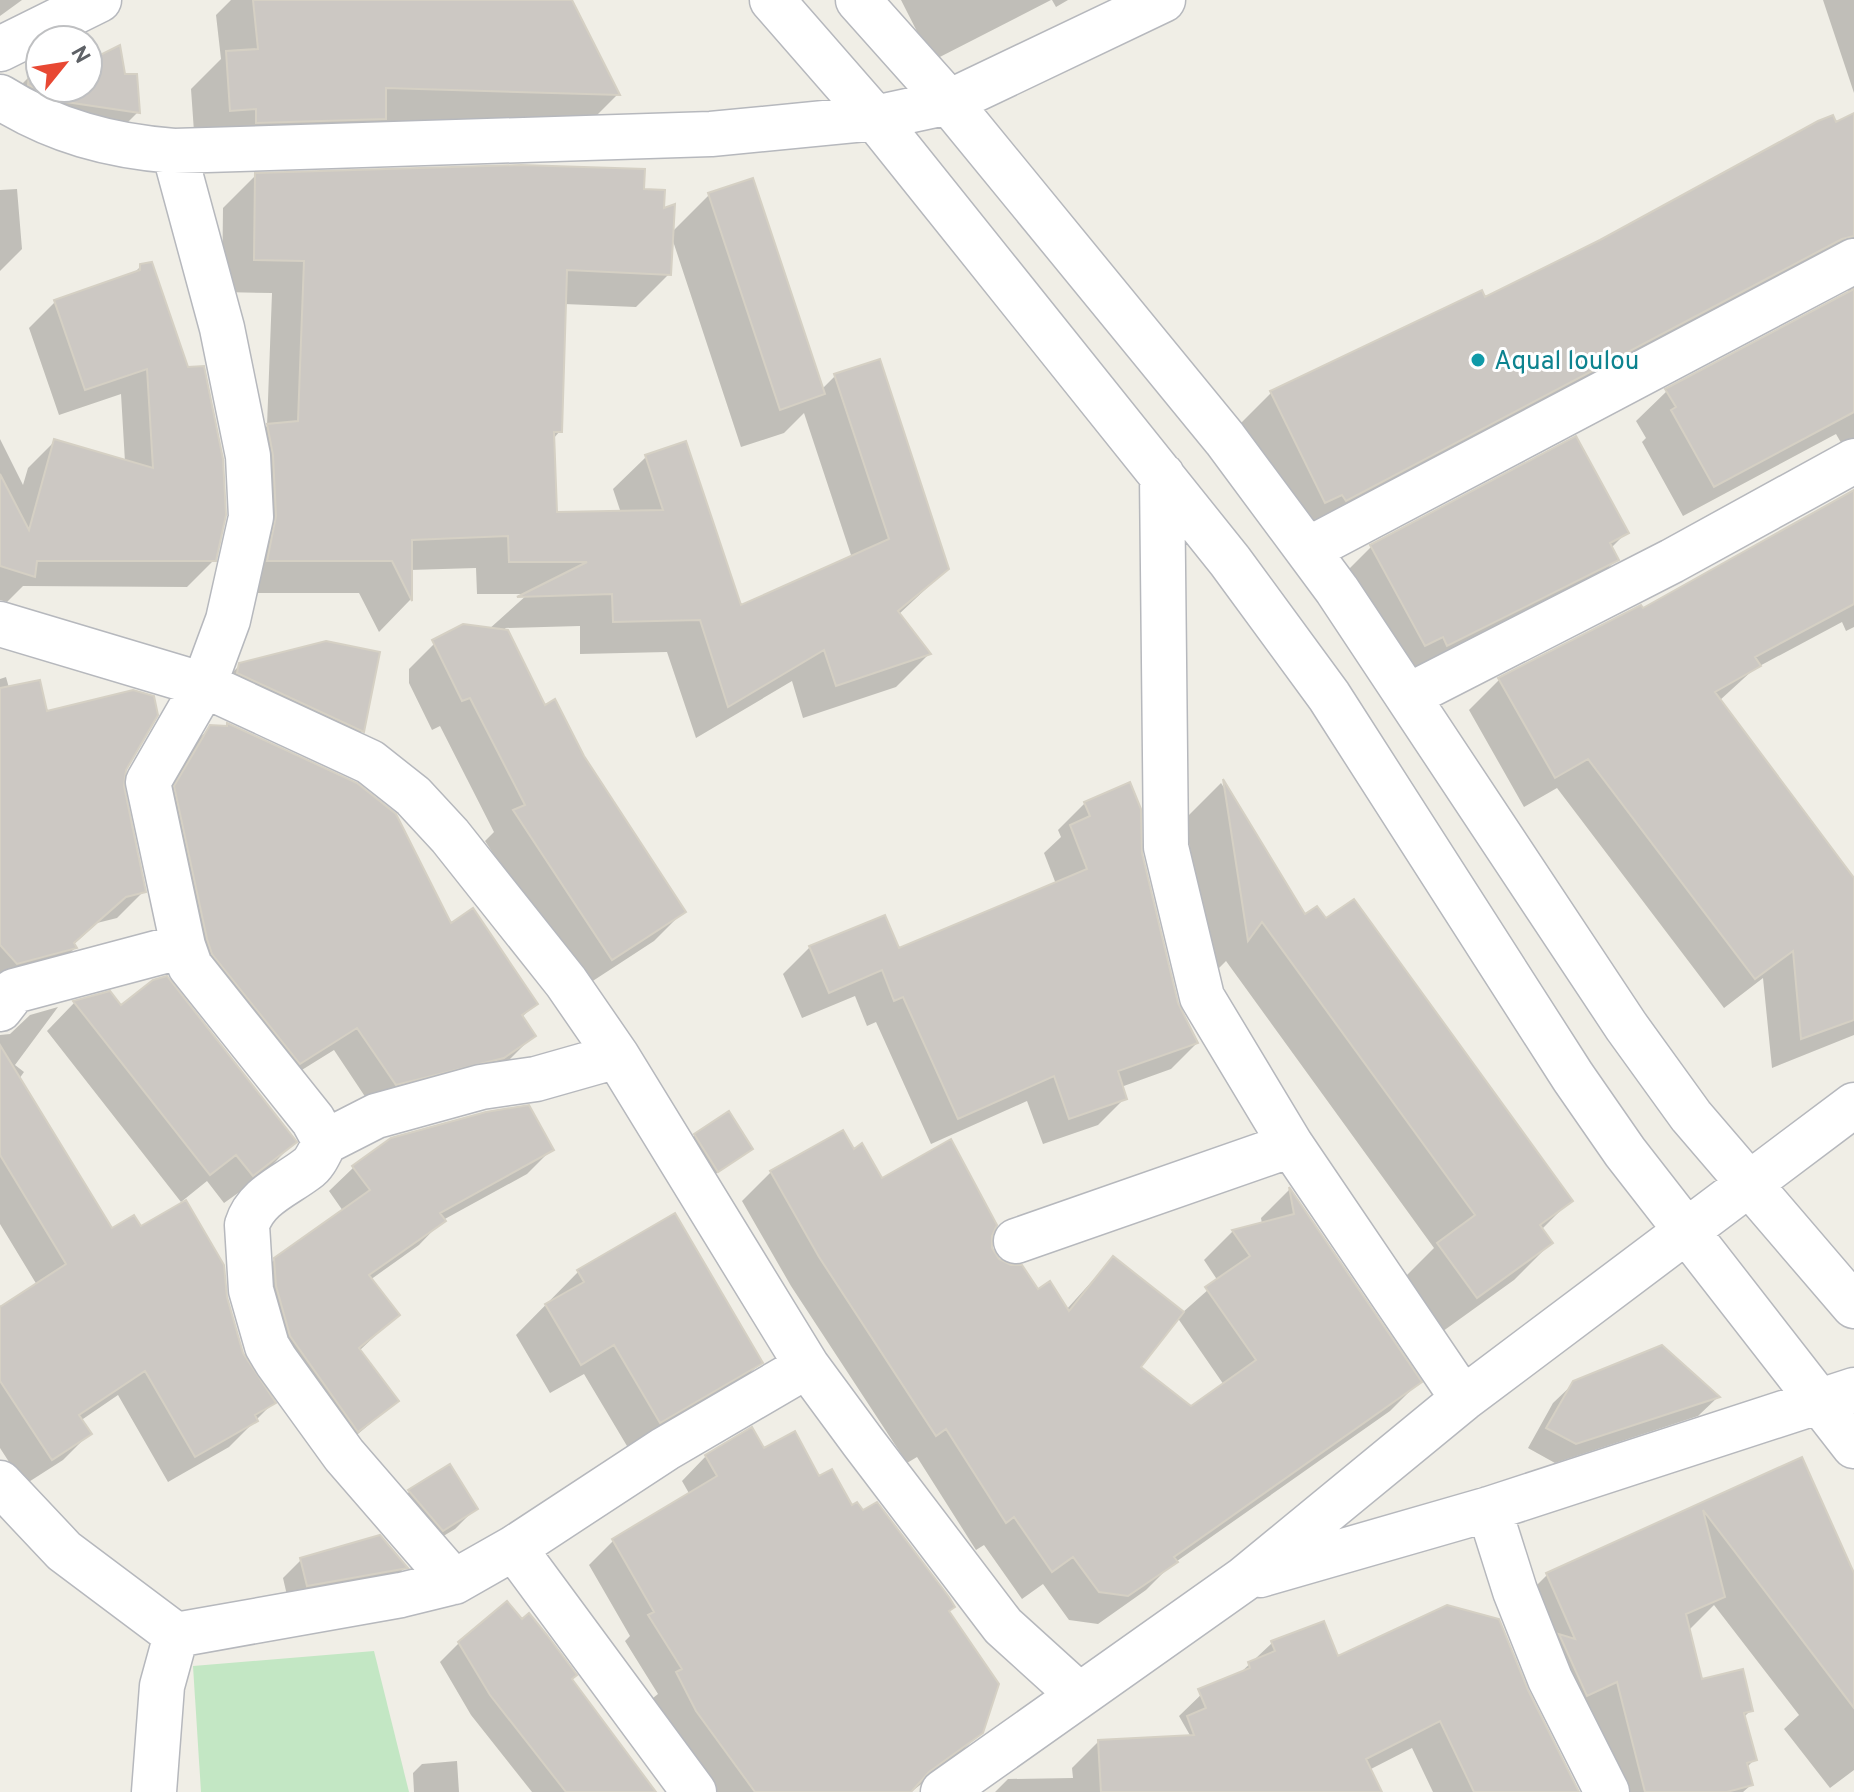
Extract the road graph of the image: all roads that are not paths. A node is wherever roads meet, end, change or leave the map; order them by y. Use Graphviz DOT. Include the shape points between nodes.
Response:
graph roads {
  1 [pos="99,0"];
  2 [pos="772,0"];
  3 [pos="858,0"];
  4 [pos="1163,0"];
  5 [pos="0,49"];
  6 [pos="0,97"];
  7 [pos="949,102"];
  8 [pos="875,118"];
  9 [pos="174,151"];
  10 [pos="1854,261"];
  11 [pos="1854,461"];
  12 [pos="1162,475"];
  13 [pos="1309,549"];
  14 [pos="0,624"];
  15 [pos="204,685"];
  16 [pos="1408,696"];
  17 [pos="183,946"];
  18 [pos="5,988"];
  19 [pos="617,1056"];
  20 [pos="1854,1105"];
  21 [pos="325,1142"];
  22 [pos="1291,1145"];
  23 [pos="1750,1186"];
  24 [pos="1689,1233"];
  25 [pos="1016,1241"];
  26 [pos="1854,1306"];
  27 [pos="807,1366"];
  28 [pos="1837,1396"];
  29 [pos="1463,1399"];
  30 [pos="1854,1446"];
  31 [pos="0,1483"];
  32 [pos="1489,1509"];
  33 [pos="514,1548"];
  34 [pos="1244,1579"];
  35 [pos="454,1582"];
  36 [pos="176,1635"];
  37 [pos="1078,1694"];
  38 [pos="154,1792"];
  39 [pos="694,1792"];
  40 [pos="943,1792"];
  41 [pos="1607,1792"];
  1 -- 5 [label="street"];
  2 -- 8 [label="street"];
  3 -- 7 [label="street"];
  4 -- 7 [label="street"];
  6 -- 9 [label="street" via="97,141"];
  7 -- 8 [label="street"];
  7 -- 13 [label="street"];
  8 -- 9 [label="street" via="711,134"];
  8 -- 12 [label="street"];
  9 -- 15 [label="street" via="222,328 248,456 251,502 228,620"];
  10 -- 13 [label="street"];
  11 -- 16 [label="street"];
  12 -- 22 [label="street" via="1166,847 1202,997"];
  12 -- 24 [label="street" via="1329,696 1573,1077"];
  13 -- 16 [label="street"];
  14 -- 15 [label="street"];
  15 -- 17 [label="street" via="148,782"];
  15 -- 19 [label="street" via="370,762 413,796 566,982"];
  16 -- 23 [label="street" via="1626,1026"];
  17 -- 18 [label="street"];
  17 -- 21 [label="street" via="190,966"];
  19 -- 21 [label="street" via="376,1116"];
  19 -- 27 [label="street"];
  20 -- 23 [label="street"];
  21 -- 35 [label="street" via="309,1168 279,1186 250,1216 245,1238 258,1317 276,1361 335,1443"];
  22 -- 25 [label="street"];
  22 -- 29 [label="street"];
  23 -- 24 [label="street"];
  23 -- 26 [label="street"];
  24 -- 28 [label="street"];
  24 -- 29 [label="street"];
  27 -- 33 [label="street" via="665,1449"];
  27 -- 37 [label="street" via="1003,1626"];
  28 -- 30 [label="street"];
  28 -- 32 [label="street"];
  29 -- 34 [label="street"];
  31 -- 36 [label="street" via="64,1551"];
  32 -- 34 [label="street"];
  32 -- 41 [label="street" via="1550,1679"];
  33 -- 35 [label="street"];
  33 -- 39 [label="street"];
  34 -- 37 [label="street"];
  35 -- 36 [label="street"];
  36 -- 38 [label="street" via="162,1686"];
  37 -- 40 [label="street"];
}
